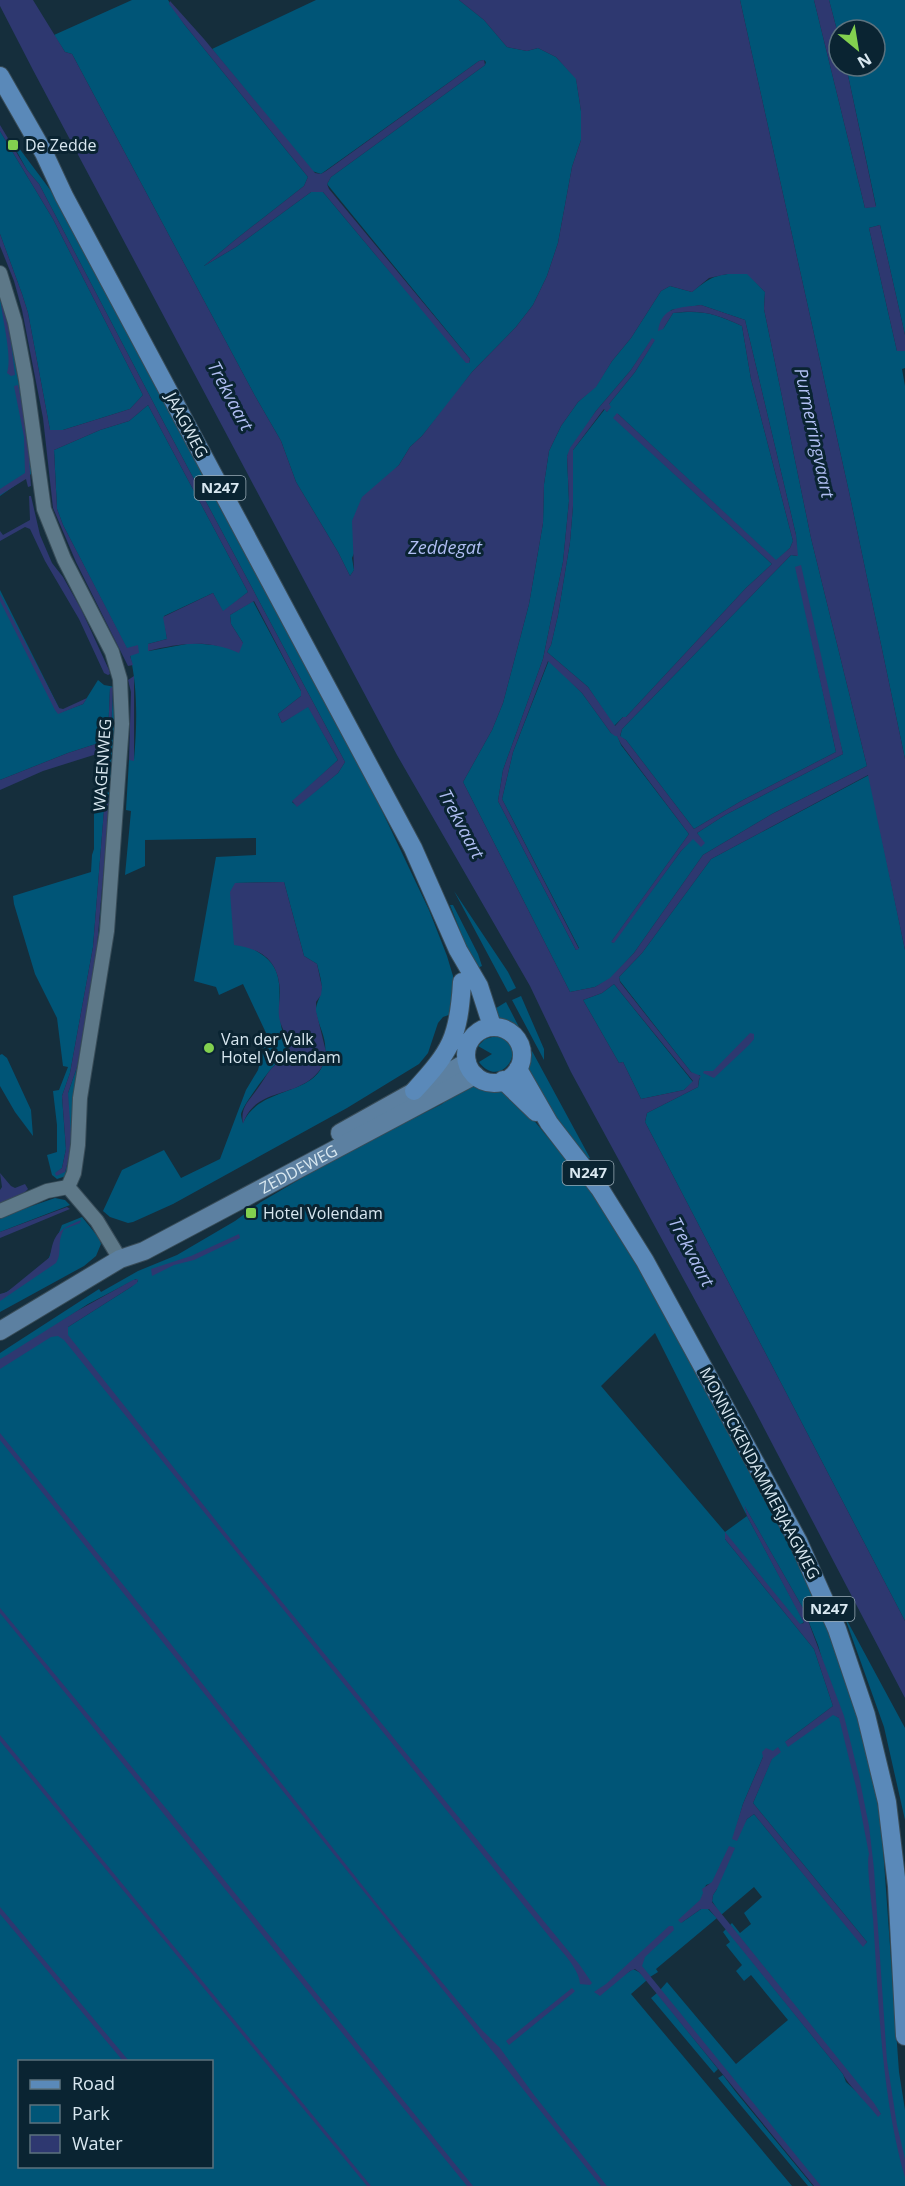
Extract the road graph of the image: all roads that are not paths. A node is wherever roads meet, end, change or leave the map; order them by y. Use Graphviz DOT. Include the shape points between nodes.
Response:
graph roads {
  1 [pos="0,76"];
  2 [pos="0,273"];
  3 [pos="458,950"];
  4 [pos="462,982"];
  5 [pos="485,1029"];
  6 [pos="471,1068"];
  7 [pos="510,1075"];
  8 [pos="414,1091"];
  9 [pos="68,1187"];
  10 [pos="0,1211"];
  11 [pos="120,1259"];
  12 [pos="0,1331"];
  13 [pos="905,2036"];
  1 -- 3 [label="main road, JAAGWEG / N247" via="18,127 64,196 361,750 413,848"];
  2 -- 9 [label="street, WAGENWEG" via="15,322 26,380 44,509 64,559 112,652 122,694 107,930 80,1098 74,1173"];
  3 -- 4 [label="main road, N247"];
  3 -- 5 [label="main road, N247" via="478,986"];
  4 -- 5 [label="main road, N247" via="473,1012"];
  4 -- 8 [label="main road" via="460,1017 450,1045"];
  5 -- 6 [label="main road" via="470,1042"];
  5 -- 7 [label="main road, N247" via="507,1030 517,1039 522,1052"];
  6 -- 7 [label="main road" via="479,1079 492,1082"];
  6 -- 8 [label="main road, ZEDDEWEG"];
  6 -- 11 [label="main road, ZEDDEWEG" via="144,1251"];
  7 -- 13 [label="main road, MONNICKENDAMMERJAAGWEG / N247" via="600,1189 645,1261 819,1584 866,1715 887,1802 897,1886"];
  8 -- 11 [label="main road, ZEDDEWEG" via="138,1242"];
  9 -- 10 [label="street" via="47,1191"];
  9 -- 11 [label="street" via="97,1221"];
  11 -- 12 [label="main road, ZEDDEWEG"];
}
